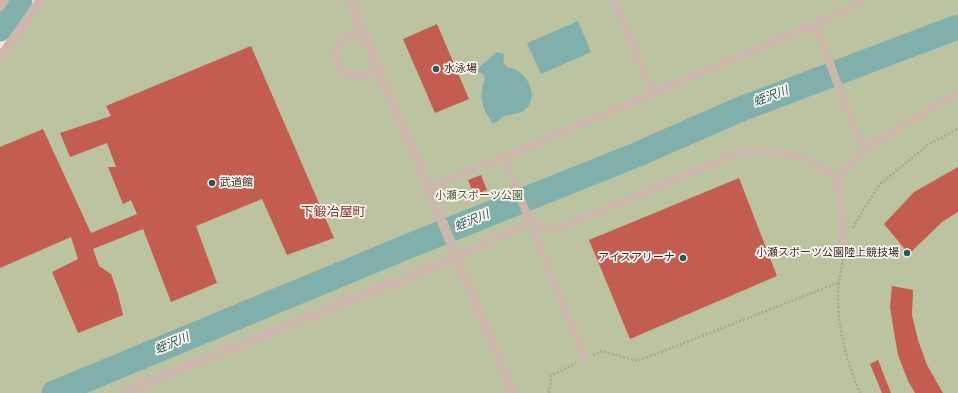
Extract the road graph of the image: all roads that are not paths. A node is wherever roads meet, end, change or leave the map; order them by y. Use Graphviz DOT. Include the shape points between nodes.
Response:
graph roads {
  1 [pos="4,0"];
  2 [pos="41,0"];
  3 [pos="350,0"];
  4 [pos="614,0"];
  5 [pos="865,0"];
  6 [pos="0,6"];
  7 [pos="815,24"];
  8 [pos="361,30"];
  9 [pos="0,58"];
  10 [pos="378,69"];
  11 [pos="653,93"];
  12 [pos="958,94"];
  13 [pos="865,151"];
  14 [pos="504,157"];
  15 [pos="838,178"];
  16 [pos="428,187"];
  17 [pos="530,222"];
  18 [pos="844,250"];
  19 [pos="457,257"];
  20 [pos="585,359"];
  21 [pos="122,393"];
  22 [pos="512,393"];
  1 -- 6 [label="street"];
  2 -- 9 [label="street"];
  3 -- 8 [label="street"];
  4 -- 11 [label="lane"];
  5 -- 7 [label="lane"];
  7 -- 11 [label="lane"];
  7 -- 13 [label="lane"];
  8 -- 10 [label="street"];
  8 -- 10 [label="lane" via="345,38 334,53 344,73 362,76"];
  10 -- 16 [label="street"];
  11 -- 14 [label="lane"];
  12 -- 13 [label="lane" via="934,106"];
  13 -- 15 [label="lane" via="855,158"];
  14 -- 16 [label="lane"];
  14 -- 17 [label="lane"];
  15 -- 17 [label="lane" via="807,159 777,151 742,151 559,228"];
  15 -- 18 [label="lane"];
  16 -- 19 [label="street"];
  17 -- 19 [label="lane"];
  17 -- 20 [label="lane"];
  19 -- 21 [label="street"];
  19 -- 22 [label="street"];
}
